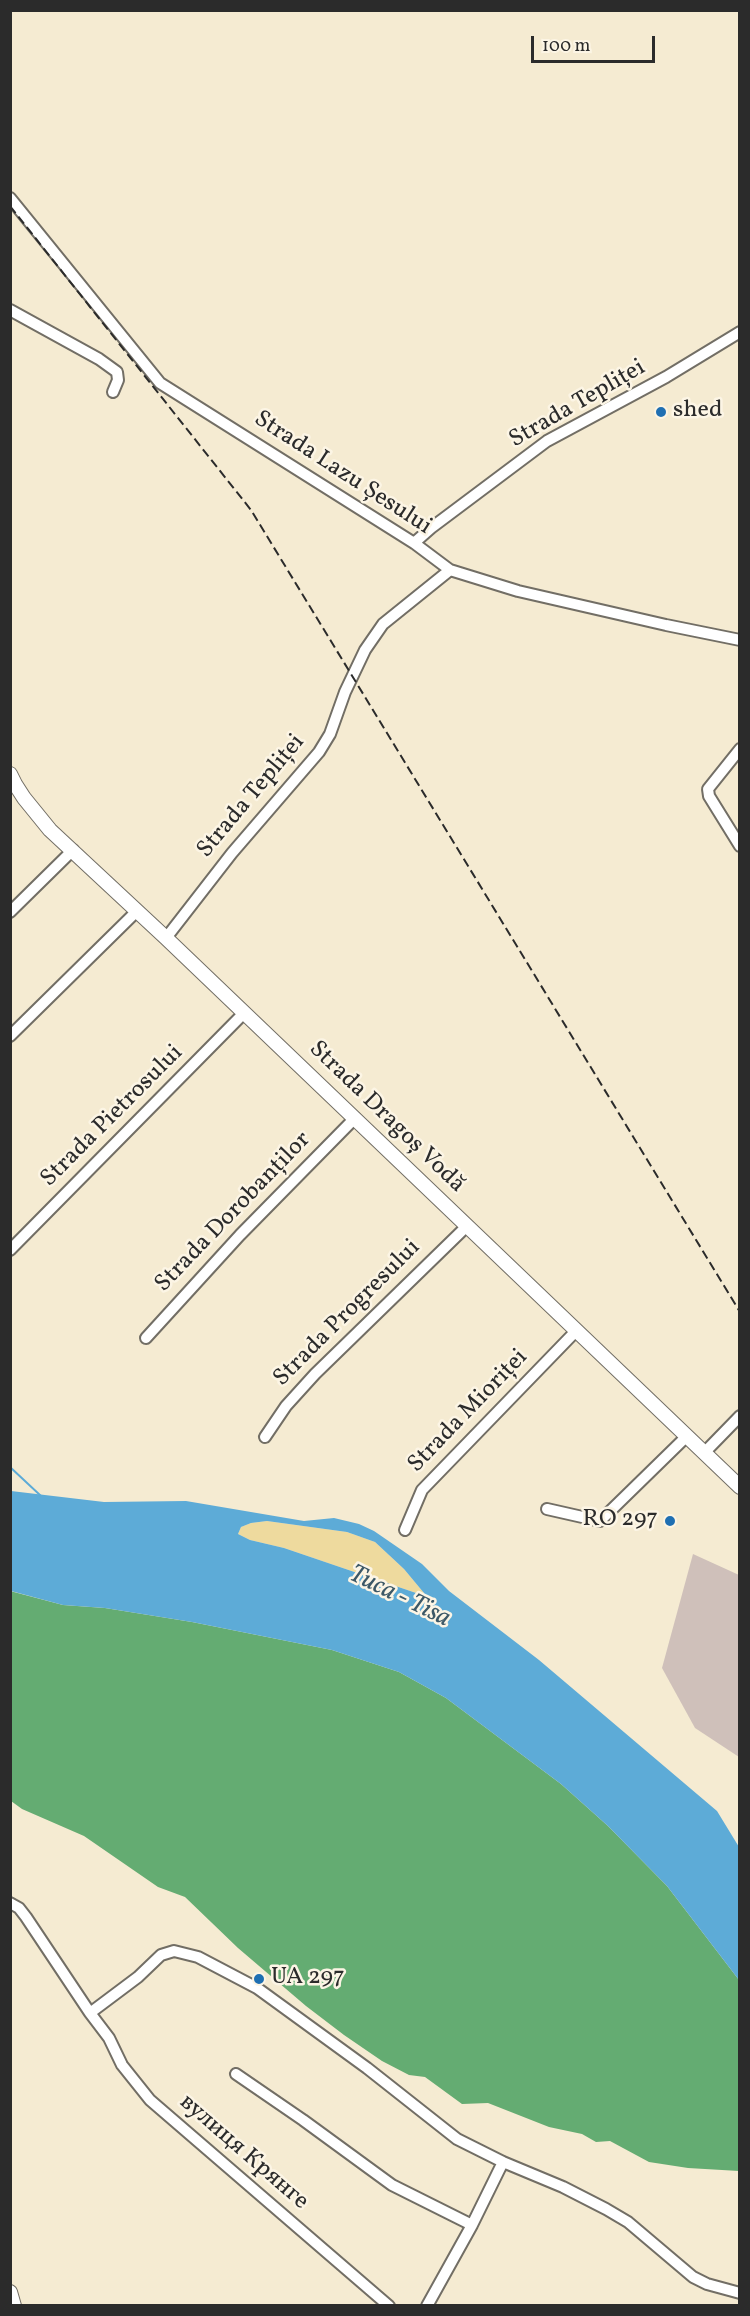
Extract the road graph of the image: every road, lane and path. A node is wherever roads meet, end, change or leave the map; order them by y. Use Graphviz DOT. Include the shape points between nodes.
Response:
graph roads {
  1 [pos="10,198"];
  2 [pos="10,310"];
  3 [pos="740,332"];
  4 [pos="113,392"];
  5 [pos="414,543"];
  6 [pos="450,570"];
  7 [pos="740,640"];
  8 [pos="740,749"];
  9 [pos="10,774"];
  10 [pos="740,846"];
  11 [pos="73,850"];
  12 [pos="136,911"];
  13 [pos="10,912"];
  14 [pos="166,938"];
  15 [pos="244,1013"];
  16 [pos="10,1036"];
  17 [pos="355,1119"];
  18 [pos="467,1226"];
  19 [pos="10,1250"];
  20 [pos="576,1331"];
  21 [pos="146,1338"];
  22 [pos="740,1416"];
  23 [pos="265,1437"];
  24 [pos="686,1437"];
  25 [pos="704,1453"];
  26 [pos="740,1487"];
  27 [pos="547,1509"];
  28 [pos="405,1530"];
  29 [pos="10,1903"];
  30 [pos="90,2013"];
  31 [pos="236,2074"];
  32 [pos="503,2162"];
  33 [pos="472,2225"];
  34 [pos="10,2292"];
  35 [pos="740,2293"];
  36 [pos="14,2306"];
  37 [pos="389,2306"];
  38 [pos="427,2306"];
  1 -- 5 [label="street, Strada Lazu Șesului" via="160,383"];
  2 -- 4 [label="street" via="117,372"];
  3 -- 5 [label="street, Strada Tepliței" via="666,378 548,441"];
  5 -- 6 [label="street, Strada Lazu Șesului"];
  6 -- 7 [label="street, Strada Lazu Șesului" via="528,593"];
  6 -- 14 [label="street, Strada Tepliței" via="383,624 365,650 319,752 232,853"];
  8 -- 10 [label="street" via="708,789"];
  9 -- 11 [label="main road, Strada Dragoș Vodă" via="34,811"];
  11 -- 12 [label="main road, Strada Dragoș Vodă"];
  11 -- 13 [label="street"];
  12 -- 14 [label="main road, Strada Dragoș Vodă"];
  12 -- 16 [label="street"];
  14 -- 15 [label="main road, Strada Dragoș Vodă"];
  15 -- 17 [label="main road, Strada Dragoș Vodă"];
  15 -- 19 [label="street, Strada Pietrosului"];
  17 -- 18 [label="main road, Strada Dragoș Vodă"];
  17 -- 21 [label="street, Strada Dorobanților" via="240,1235"];
  18 -- 20 [label="main road, Strada Dragoș Vodă"];
  18 -- 23 [label="street, Strada Progresului" via="315,1374"];
  20 -- 24 [label="main road, Strada Dragoș Vodă"];
  20 -- 28 [label="street, Strada Mioriței" via="422,1490"];
  22 -- 25 [label="street"];
  24 -- 25 [label="main road, Strada Dragoș Vodă"];
  24 -- 27 [label="street" via="600,1521"];
  25 -- 26 [label="main road, Strada Dragoș Vodă"];
  29 -- 30 [label="street, вулиця Крянге" via="26,1917"];
  30 -- 32 [label="street" via="161,1955 174,1951 191,1955 257,1988 457,2139"];
  30 -- 37 [label="street, вулиця Крянге" via="109,2038 122,2065 150,2100"];
  31 -- 33 [label="street" via="392,2185"];
  32 -- 33 [label="street"];
  32 -- 35 [label="street" via="563,2187 628,2222 693,2277"];
  33 -- 38 [label="street"];
  34 -- 36 [label="main road"];
}
